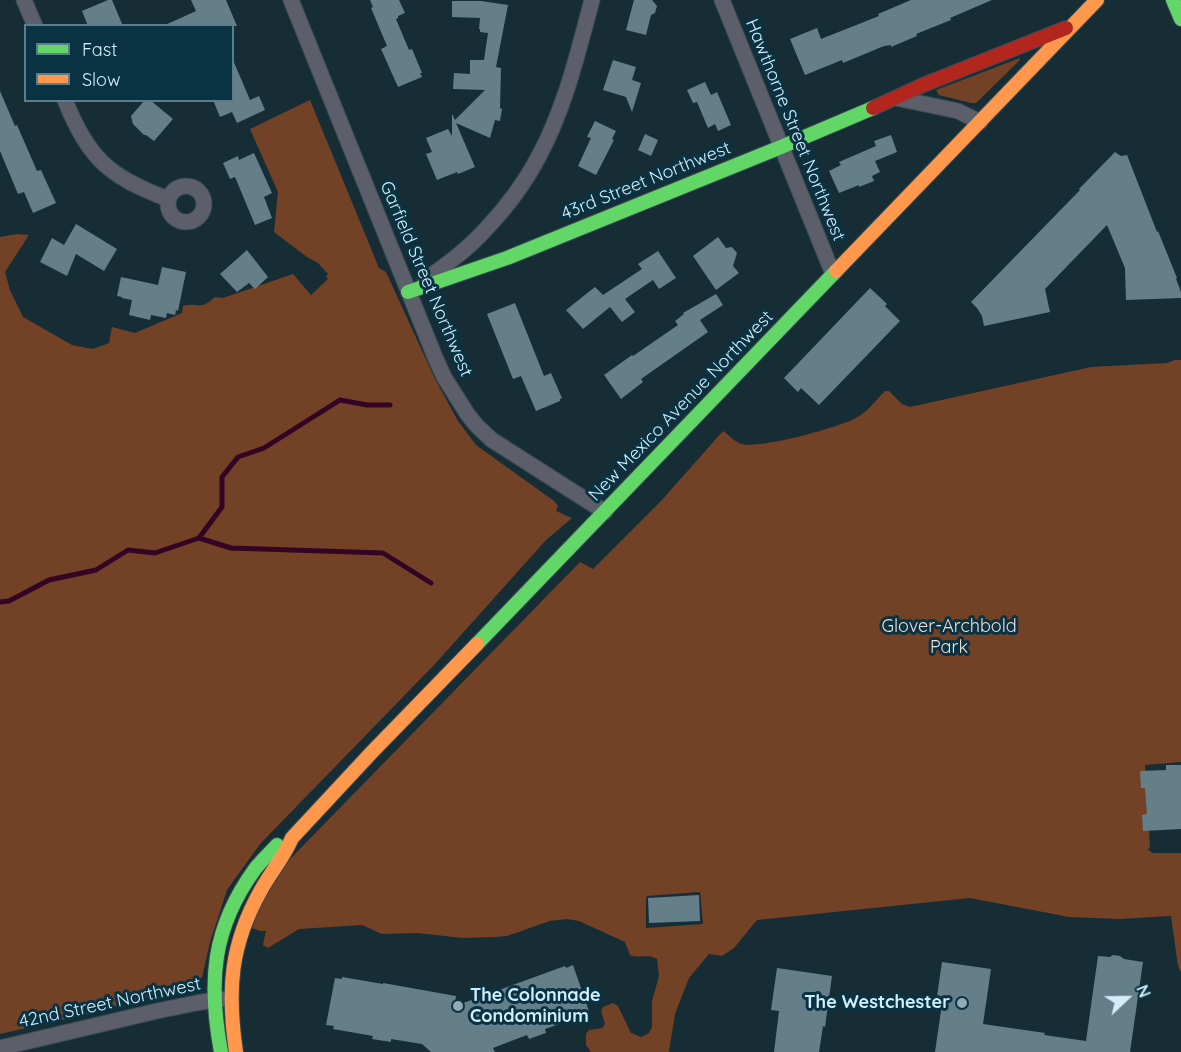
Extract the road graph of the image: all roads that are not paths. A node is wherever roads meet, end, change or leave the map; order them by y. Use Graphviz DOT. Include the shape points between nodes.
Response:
graph roads {
  1 [pos="24,0"];
  2 [pos="291,0"];
  3 [pos="592,0"];
  4 [pos="722,0"];
  5 [pos="1098,0"];
  6 [pos="1173,0"];
  7 [pos="1181,19"];
  8 [pos="34,24"];
  9 [pos="1072,26"];
  10 [pos="896,98"];
  11 [pos="66,102"];
  12 [pos="980,122"];
  13 [pos="781,147"];
  14 [pos="168,199"];
  15 [pos="833,274"];
  16 [pos="408,292"];
  17 [pos="604,512"];
  18 [pos="292,838"];
  19 [pos="230,998"];
  20 [pos="213,1000"];
  21 [pos="0,1048"];
  22 [pos="221,1052"];
  23 [pos="236,1052"];
  1 -- 8 [label="street"];
  2 -- 16 [label="street, Garfield Street Northwest"];
  3 -- 16 [label="street" via="555,121 528,174 485,231"];
  4 -- 13 [label="street, Hawthorne Street Northwest"];
  5 -- 9 [label="street, New Mexico Avenue Northwest"];
  6 -- 7 [label="street"];
  9 -- 10 [label="street, 43rd Street Northwest"];
  9 -- 12 [label="street, New Mexico Avenue Northwest"];
  10 -- 12 [label="street" via="958,111"];
  10 -- 13 [label="street, 43rd Street Northwest"];
  11 -- 14 [label="street" via="81,136 104,164 128,182"];
  12 -- 15 [label="street, New Mexico Avenue Northwest"];
  13 -- 15 [label="street, Hawthorne Street Northwest"];
  13 -- 16 [label="street, 43rd Street Northwest" via="507,258"];
  15 -- 17 [label="street, New Mexico Avenue Northwest"];
  16 -- 17 [label="street, Garfield Street Northwest" via="444,377 478,427"];
  17 -- 18 [label="street, New Mexico Avenue Northwest"];
  18 -- 19 [label="street, New Mexico Avenue Northwest" via="242,927 231,970"];
  18 -- 20 [label="street, New Mexico Avenue Northwest" via="277,845 256,868 235,903 217,957"];
  19 -- 20 [label="street, 42nd Street Northwest"];
  19 -- 23 [label="street, New Mexico Avenue Northwest"];
  20 -- 21 [label="street, 42nd Street Northwest"];
  20 -- 22 [label="street, New Mexico Avenue Northwest"];
}
